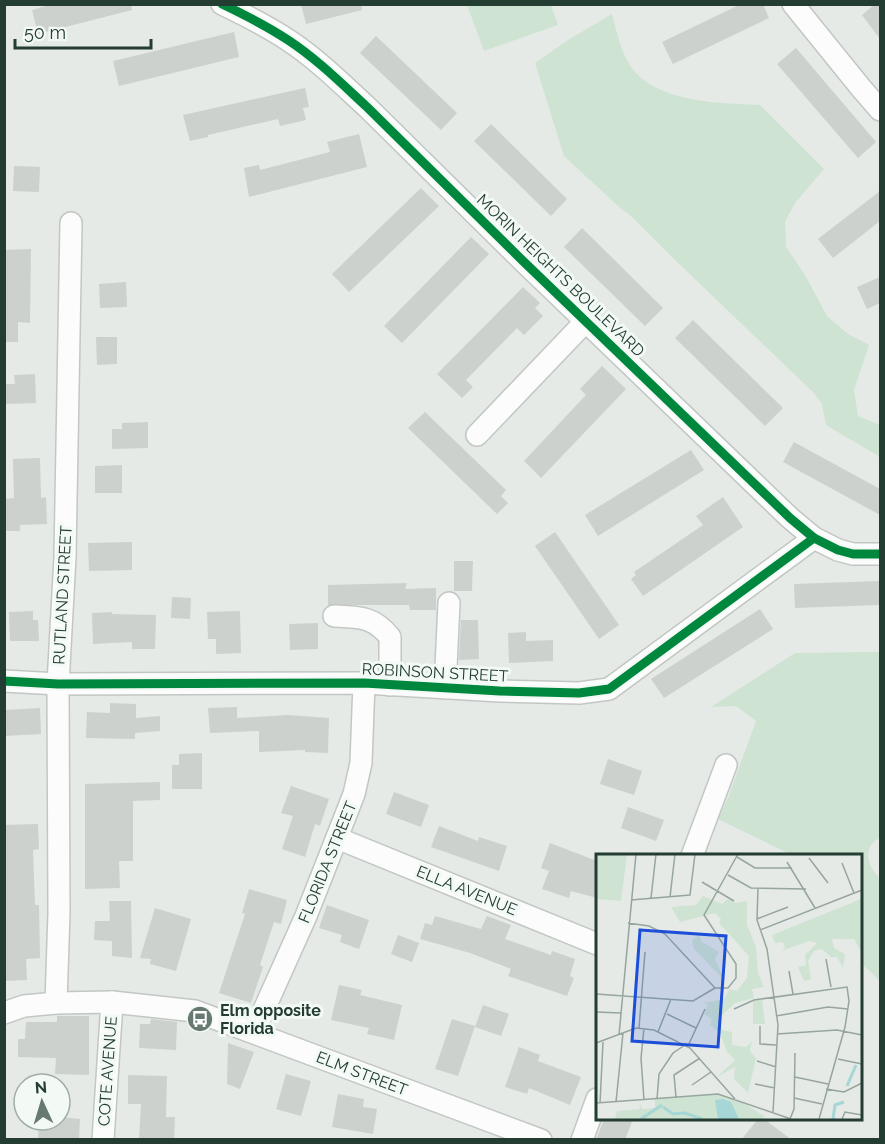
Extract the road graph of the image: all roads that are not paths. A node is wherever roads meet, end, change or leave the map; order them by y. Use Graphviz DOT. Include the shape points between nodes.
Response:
graph roads {
  1 [pos="222,4"];
  2 [pos="793,4"];
  3 [pos="255,13"];
  4 [pos="880,110"];
  5 [pos="71,223"];
  6 [pos="586,321"];
  7 [pos="477,435"];
  8 [pos="814,538"];
  9 [pos="880,554"];
  10 [pos="449,603"];
  11 [pos="334,616"];
  12 [pos="4,681"];
  13 [pos="364,683"];
  14 [pos="58,684"];
  15 [pos="390,685"];
  16 [pos="445,688"];
  17 [pos="726,765"];
  18 [pos="337,838"];
  19 [pos="693,854"];
  20 [pos="596,944"];
  21 [pos="112,1002"];
  22 [pos="57,1003"];
  23 [pos="4,1013"];
  24 [pos="254,1032"];
  25 [pos="596,1102"];
  26 [pos="103,1140"];
  27 [pos="541,1140"];
  28 [pos="582,1140"];
  1 -- 3 [label="street, MORIN HEIGHTS BOULEVARD"];
  2 -- 4 [label="street"];
  3 -- 6 [label="street, MORIN HEIGHTS BOULEVARD" via="367,107"];
  5 -- 14 [label="street, RUTLAND STREET" via="65,557"];
  6 -- 7 [label="street"];
  6 -- 8 [label="street, MORIN HEIGHTS BOULEVARD"];
  8 -- 9 [label="street, MORIN HEIGHTS BOULEVARD" via="853,554"];
  8 -- 16 [label="street, ROBINSON STREET" via="609,689 579,693"];
  10 -- 16 [label="street"];
  11 -- 15 [label="street" via="362,617 388,634"];
  12 -- 14 [label="street, ROBINSON STREET"];
  13 -- 14 [label="street, ROBINSON STREET"];
  13 -- 15 [label="street, ROBINSON STREET"];
  13 -- 18 [label="street, FLORIDA STREET" via="361,763"];
  14 -- 22 [label="street, RUTLAND STREET"];
  15 -- 16 [label="street, ROBINSON STREET"];
  17 -- 19 [label="street"];
  18 -- 20 [label="street, ELLA AVENUE"];
  18 -- 24 [label="street, FLORIDA STREET"];
  21 -- 22 [label="street, ELM STREET"];
  21 -- 24 [label="street, ELM STREET" via="195,1011"];
  21 -- 26 [label="street, COTE AVENUE"];
  22 -- 23 [label="street, ELM STREET" via="24,1006"];
  24 -- 27 [label="street, ELM STREET"];
  25 -- 28 [label="street"];
}
